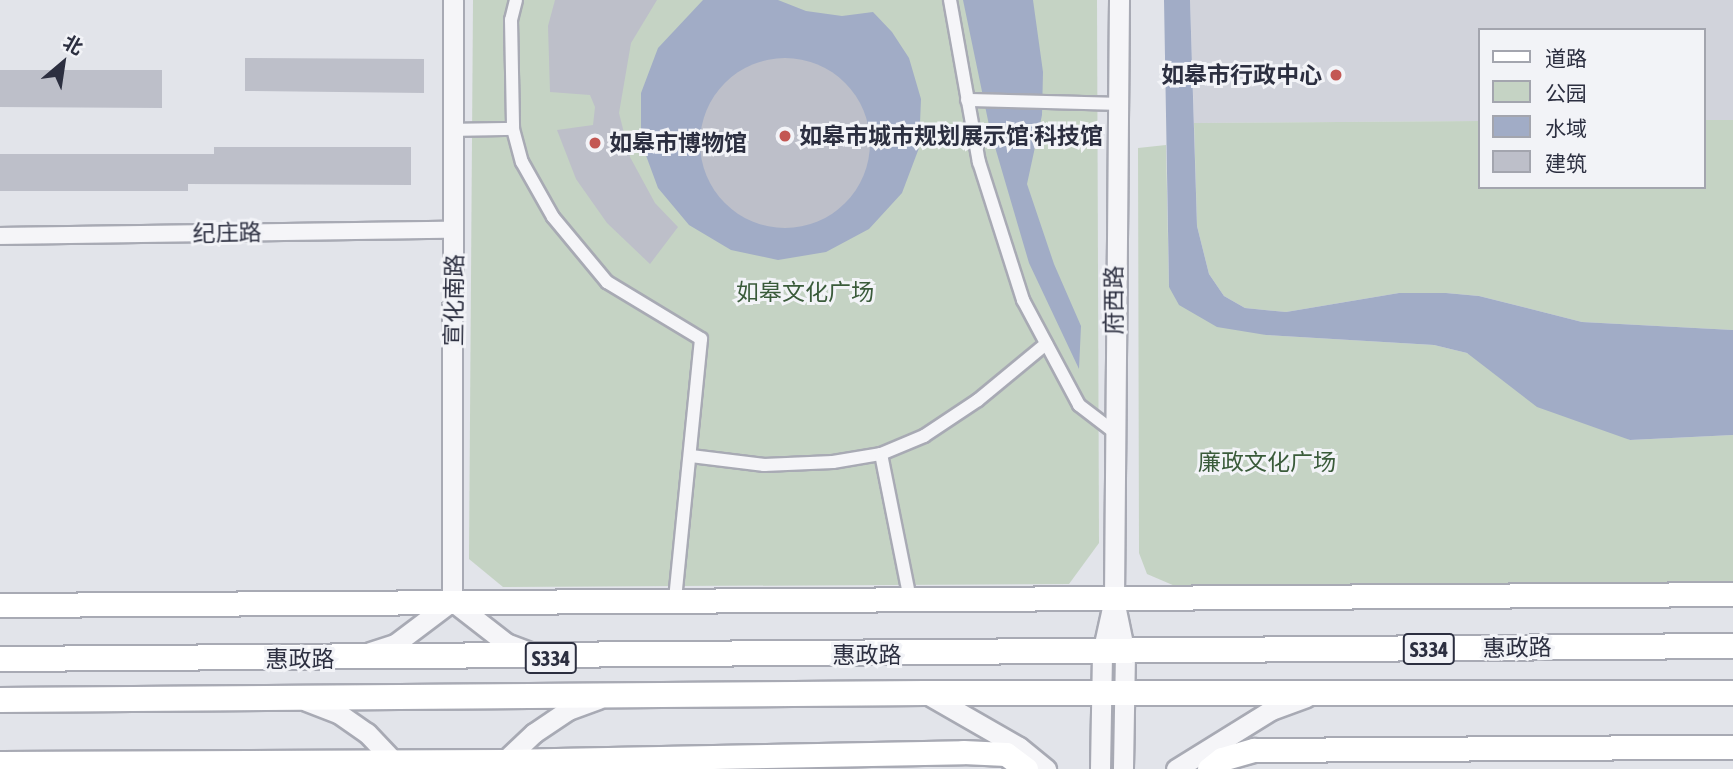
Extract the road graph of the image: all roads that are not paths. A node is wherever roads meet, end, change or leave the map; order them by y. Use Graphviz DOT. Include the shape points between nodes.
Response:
graph roads {
  1 [pos="453,0"];
  2 [pos="516,0"];
  3 [pos="950,0"];
  4 [pos="1119,0"];
  5 [pos="967,100"];
  6 [pos="1116,104"];
  7 [pos="513,129"];
  8 [pos="453,131"];
  9 [pos="455,230"];
  10 [pos="0,236"];
  11 [pos="1046,344"];
  12 [pos="1113,431"];
  13 [pos="881,454"];
  14 [pos="691,457"];
  15 [pos="1733,594"];
  16 [pos="675,599"];
  17 [pos="910,599"];
  18 [pos="1114,600"];
  19 [pos="452,601"];
  20 [pos="0,605"];
  21 [pos="1733,646"];
  22 [pos="1114,653"];
  23 [pos="542,658"];
  24 [pos="0,659"];
  25 [pos="352,659"];
  26 [pos="925,692"];
  27 [pos="1113,693"];
  28 [pos="1733,693"];
  29 [pos="1314,694"];
  30 [pos="606,696"];
  31 [pos="295,697"];
  32 [pos="0,701"];
  33 [pos="1733,747"];
  34 [pos="0,763"];
  35 [pos="398,764"];
  36 [pos="500,765"];
  37 [pos="1026,769"];
  38 [pos="1046,769"];
  39 [pos="1100,769"];
  40 [pos="1123,769"];
  41 [pos="1177,769"];
  42 [pos="1209,769"];
  1 -- 8 [label="street, 宣化南路"];
  2 -- 7 [label="street" via="511,20"];
  3 -- 5 [label="street"];
  4 -- 6 [label="street, 府西路"];
  5 -- 6 [label="street"];
  5 -- 11 [label="street" via="995,216 1023,300"];
  6 -- 12 [label="street, 府西路"];
  7 -- 8 [label="street"];
  7 -- 14 [label="street" via="522,162 553,218 607,282 701,339"];
  8 -- 9 [label="street, 宣化南路"];
  9 -- 10 [label="street, 纪庄路"];
  9 -- 19 [label="street, 宣化南路"];
  11 -- 12 [label="street" via="1079,405"];
  11 -- 13 [label="street" via="935,429"];
  12 -- 18 [label="street, 府西路"];
  13 -- 14 [label="street" via="764,465"];
  13 -- 17 [label="street"];
  14 -- 16 [label="street"];
  15 -- 18 [label="main road"];
  16 -- 17 [label="main road"];
  16 -- 19 [label="main road"];
  17 -- 18 [label="main road"];
  18 -- 22 [label="street, 府西路"];
  19 -- 20 [label="main road"];
  19 -- 23 [label="street" via="506,643"];
  19 -- 25 [label="street" via="395,644"];
  21 -- 22 [label="main road, 惠政路 / S334"];
  22 -- 23 [label="main road, 惠政路 / S334"];
  22 -- 27 [label="street, 府西路"];
  23 -- 25 [label="main road, 惠政路 / S334"];
  24 -- 25 [label="main road, 惠政路 / S334"];
  26 -- 27 [label="main road, 惠政路 / S334"];
  26 -- 30 [label="main road, 惠政路 / S334"];
  26 -- 38 [label="street" via="1019,747"];
  27 -- 29 [label="main road, 惠政路 / S334"];
  27 -- 39 [label="street, 府西路"];
  27 -- 40 [label="street, 府西路"];
  28 -- 29 [label="main road, 惠政路 / S334"];
  29 -- 41 [label="street" via="1271,710"];
  30 -- 31 [label="main road, 惠政路 / S334"];
  30 -- 36 [label="street" via="568,710"];
  31 -- 32 [label="main road, 惠政路 / S334"];
  31 -- 35 [label="street" via="338,713 367,733"];
  33 -- 42 [label="main road" via="1254,750 1222,759"];
  34 -- 35 [label="main road"];
  35 -- 36 [label="main road"];
  36 -- 37 [label="main road" via="962,752 1006,754"];
}
